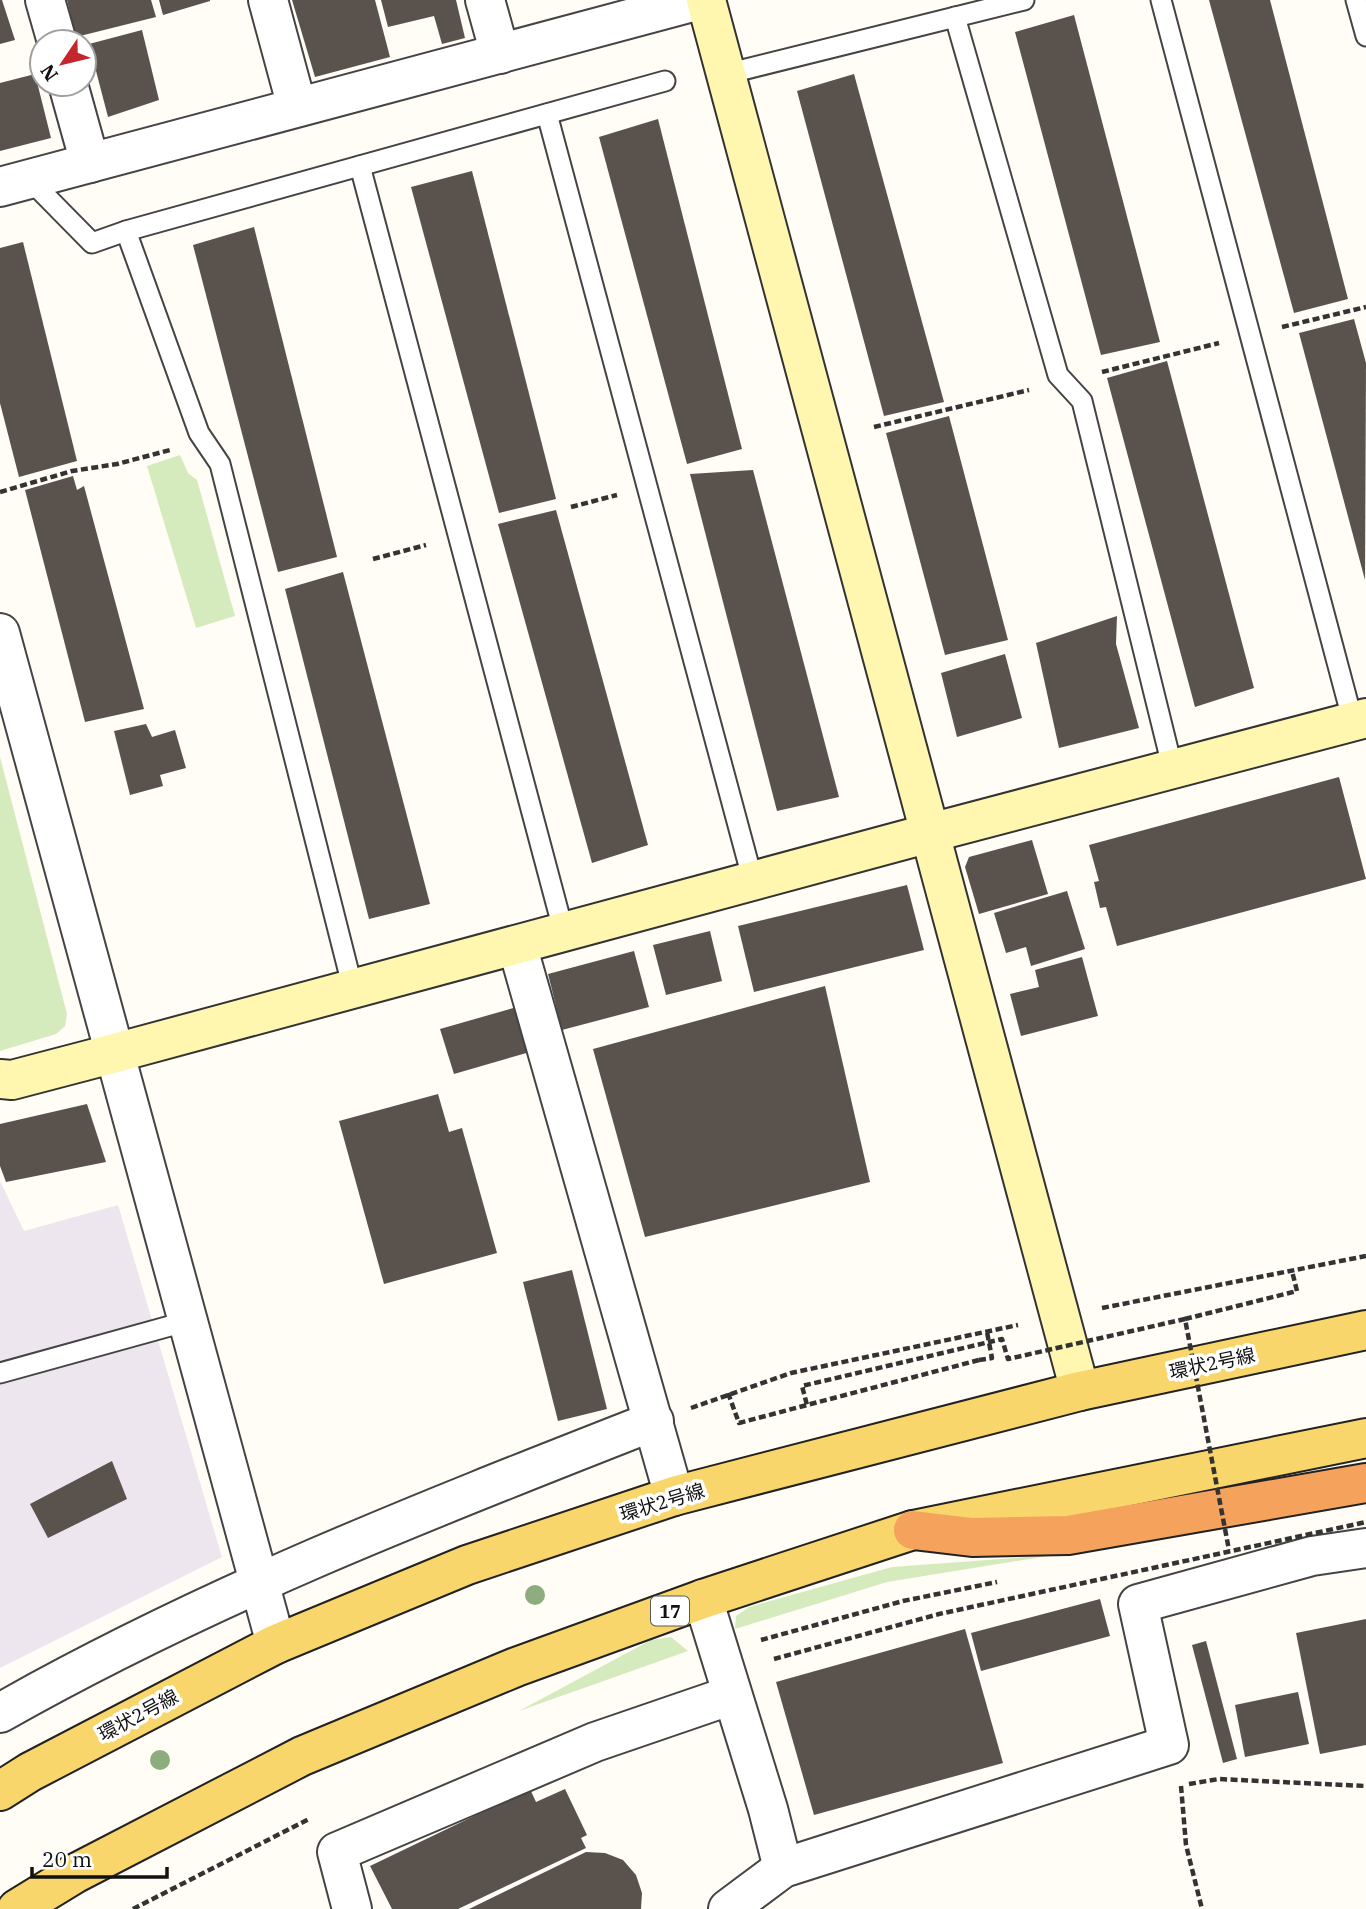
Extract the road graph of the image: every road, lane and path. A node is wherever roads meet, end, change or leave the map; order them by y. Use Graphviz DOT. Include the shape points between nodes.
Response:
graph roads {
  1 [pos="45,0"];
  2 [pos="268,0"];
  3 [pos="485,0"];
  4 [pos="700,0"];
  5 [pos="706,0"];
  6 [pos="1024,0"];
  7 [pos="1161,0"];
  8 [pos="1356,0"];
  9 [pos="955,17"];
  10 [pos="53,28"];
  11 [pos="1366,36"];
  12 [pos="500,54"];
  13 [pos="726,74"];
  14 [pos="665,81"];
  15 [pos="72,98"];
  16 [pos="298,107"];
  17 [pos="547,114"];
  18 [pos="90,163"];
  19 [pos="360,166"];
  20 [pos="14,183"];
  21 [pos="126,231"];
  22 [pos="1366,307"];
  23 [pos="1250,335"];
  24 [pos="1064,382"];
  25 [pos="874,427"];
  26 [pos="204,440"];
  27 [pos="647,487"];
  28 [pos="0,492"];
  29 [pos="571,507"];
  30 [pos="458,536"];
  31 [pos="373,559"];
  32 [pos="0,633"];
  33 [pos="1359,720"];
  34 [pos="1172,770"];
  35 [pos="930,833"];
  36 [pos="753,881"];
  37 [pos="564,933"];
  38 [pos="517,945"];
  39 [pos="352,989"];
  40 [pos="115,1053"];
  41 [pos="0,1079"];
  42 [pos="1366,1256"];
  43 [pos="1292,1270"];
  44 [pos="1059,1317"];
  45 [pos="1185,1318"];
  46 [pos="188,1321"];
  47 [pos="1366,1330"];
  48 [pos="987,1332"];
  49 [pos="0,1373"];
  50 [pos="1080,1391"];
  51 [pos="728,1393"];
  52 [pos="807,1405"];
  53 [pos="654,1422"];
  54 [pos="1366,1438"];
  55 [pos="1366,1483"];
  56 [pos="674,1496"];
  57 [pos="1366,1522"];
  58 [pos="913,1530"];
  59 [pos="1366,1548"];
  60 [pos="1229,1550"];
  61 [pos="259,1582"];
  62 [pos="703,1599"];
  63 [pos="276,1644"];
  64 [pos="774,1659"];
  65 [pos="733,1695"];
  66 [pos="0,1713"];
  67 [pos="1169,1745"];
  68 [pos="1181,1786"];
  69 [pos="1366,1786"];
  70 [pos="0,1791"];
  71 [pos="783,1868"];
  72 [pos="17,1909"];
  73 [pos="352,1909"];
  74 [pos="728,1909"];
  75 [pos="1202,1909"];
  1 -- 10 [label="street"];
  2 -- 16 [label="street"];
  3 -- 12 [label="street"];
  4 -- 12 [label="street"];
  5 -- 13 [label="street"];
  6 -- 9 [label="lane"];
  7 -- 23 [label="lane"];
  8 -- 11 [label="lane"];
  9 -- 13 [label="lane"];
  9 -- 24 [label="lane"];
  12 -- 16 [label="street"];
  13 -- 35 [label="street"];
  14 -- 17 [label="lane"];
  15 -- 18 [label="street"];
  16 -- 18 [label="street"];
  17 -- 19 [label="lane"];
  17 -- 27 [label="lane"];
  18 -- 20 [label="street"];
  19 -- 21 [label="lane"];
  19 -- 30 [label="lane"];
  20 -- 21 [label="lane" via="92,243"];
  21 -- 26 [label="lane"];
  22 -- 23 [label="path"];
  23 -- 24 [label="path"];
  23 -- 33 [label="lane"];
  24 -- 25 [label="path"];
  24 -- 34 [label="lane" via="1083,401"];
  26 -- 28 [label="path"];
  26 -- 39 [label="lane" via="220,464"];
  27 -- 29 [label="path"];
  27 -- 36 [label="lane"];
  30 -- 31 [label="path"];
  30 -- 37 [label="lane"];
  32 -- 40 [label="street"];
  33 -- 34 [label="street"];
  34 -- 35 [label="street"];
  35 -- 36 [label="street"];
  35 -- 44 [label="street"];
  36 -- 37 [label="street"];
  37 -- 38 [label="street"];
  38 -- 39 [label="street"];
  38 -- 53 [label="street"];
  39 -- 40 [label="street"];
  40 -- 41 [label="street" via="12,1080"];
  40 -- 46 [label="street"];
  42 -- 43 [label="path"];
  43 -- 44 [label="path"];
  43 -- 45 [label="path" via="1297,1291"];
  44 -- 48 [label="path"];
  44 -- 50 [label="street"];
  45 -- 52 [label="path, bridge" via="1008,1359 1002,1339 802,1386"];
  45 -- 60 [label="path, bridge"];
  46 -- 49 [label="lane"];
  46 -- 61 [label="street"];
  47 -- 50 [label="main road, 環状2号線"];
  48 -- 51 [label="path" via="791,1373"];
  48 -- 52 [label="path, bridge" via="992,1358"];
  50 -- 56 [label="main road, 環状2号線"];
  51 -- 52 [label="path" via="739,1423"];
  51 -- 53 [label="path"];
  53 -- 56 [label="street"];
  53 -- 61 [label="street"];
  54 -- 58 [label="main road, 17"];
  55 -- 58 [label="highway" via="1068,1535 972,1537"];
  56 -- 63 [label="main road, 環状2号線" via="467,1565"];
  57 -- 60 [label="path, bridge"];
  58 -- 62 [label="main road, 17"];
  59 -- 67 [label="street" via="1312,1556 1138,1604"];
  60 -- 64 [label="path, bridge" via="939,1614"];
  61 -- 63 [label="street"];
  61 -- 66 [label="street"];
  62 -- 65 [label="street"];
  62 -- 72 [label="main road, 17" via="516,1667 302,1756 74,1874"];
  63 -- 70 [label="main road, 環状2号線"];
  65 -- 71 [label="street"];
  65 -- 73 [label="street" via="595,1742 337,1852"];
  67 -- 68 [label="path"];
  67 -- 71 [label="street"];
  68 -- 69 [label="path" via="1219,1779"];
  68 -- 75 [label="path" via="1186,1845"];
  71 -- 74 [label="street"];
}
